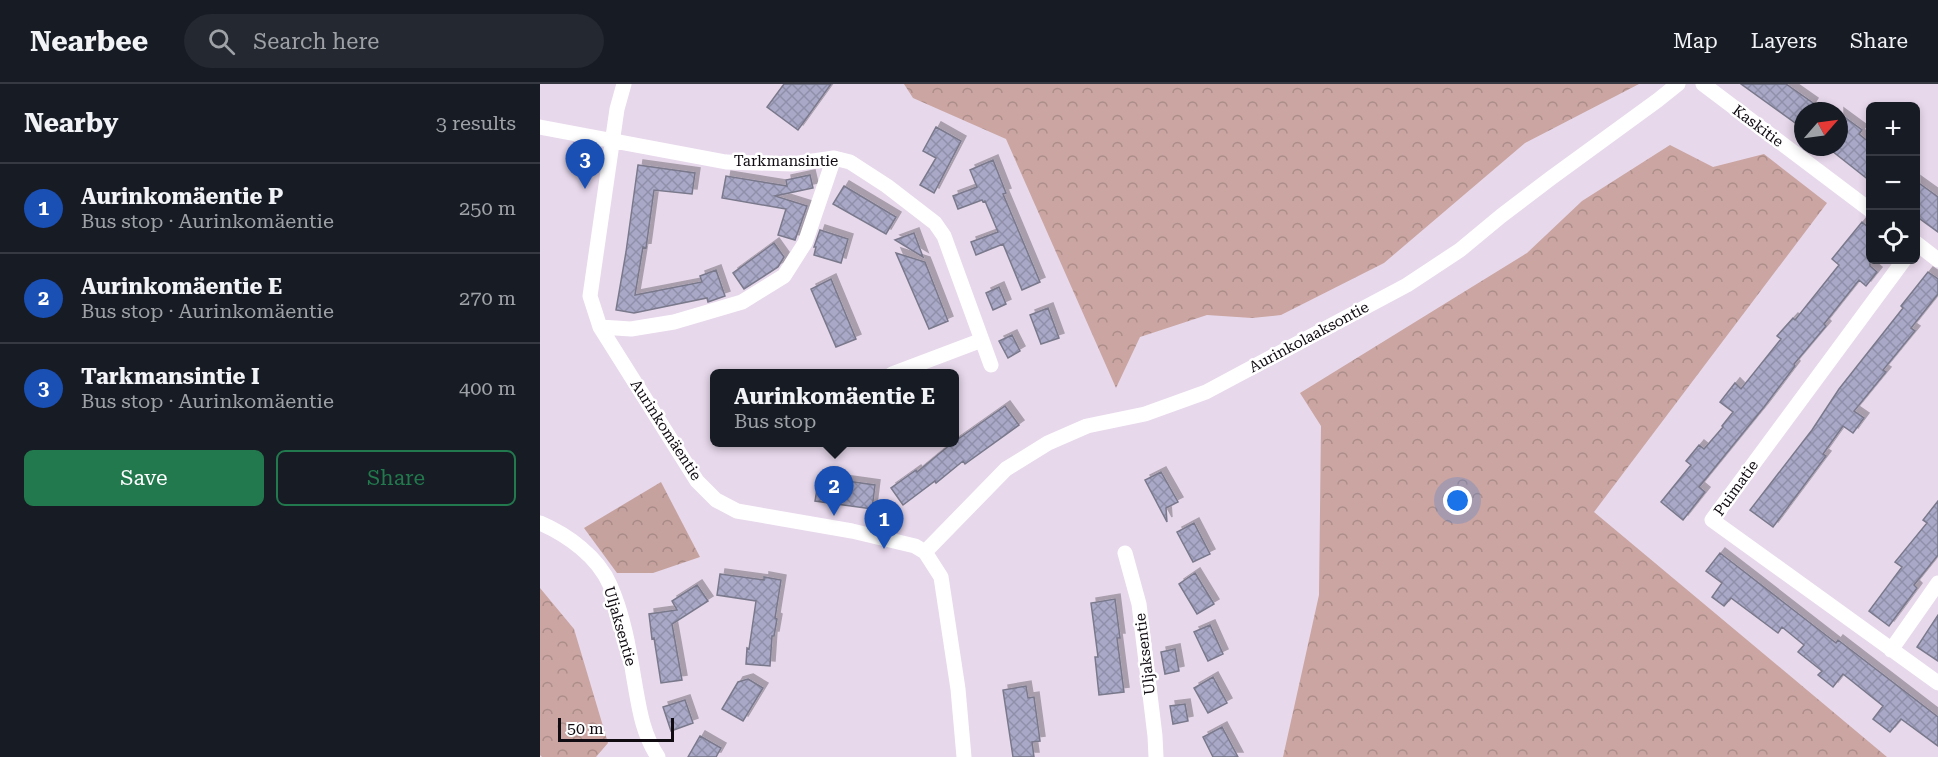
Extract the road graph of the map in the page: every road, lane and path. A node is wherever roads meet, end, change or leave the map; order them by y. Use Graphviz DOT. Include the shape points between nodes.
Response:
graph roads {
  1 [pos="624,84"];
  2 [pos="1678,84"];
  3 [pos="1703,84"];
  4 [pos="540,127"];
  5 [pos="614,141"];
  6 [pos="834,159"];
  7 [pos="1866,207"];
  8 [pos="1920,246"];
  9 [pos="1938,260"];
  10 [pos="1901,264"];
  11 [pos="600,327"];
  12 [pos="982,340"];
  13 [pos="991,365"];
  14 [pos="905,369"];
  15 [pos="540,523"];
  16 [pos="925,552"];
  17 [pos="1125,553"];
  18 [pos="1938,583"];
  19 [pos="1891,650"];
  20 [pos="1938,683"];
  21 [pos="658,757"];
  22 [pos="964,757"];
  23 [pos="1156,757"];
  1 -- 5 [label="street, Aurinkomäentie"];
  2 -- 16 [label="street, Aurinkolaaksontie" via="1460,250 1407,285 1214,388 1145,414 1087,426 1048,443 1006,469"];
  3 -- 7 [label="street, Kaskitie"];
  4 -- 5 [label="street, Tarkmansintie"];
  5 -- 6 [label="street, Tarkmansintie" via="726,162 792,164"];
  5 -- 11 [label="street, Aurinkomäentie" via="590,296"];
  6 -- 11 [label="street" via="805,243 784,276 742,302 674,322 631,329"];
  6 -- 12 [label="street, Tarkmansintie" via="850,162 935,223 944,236"];
  8 -- 9 [label="street"];
  10 -- 19 [label="street, Puimatie" via="1712,520"];
  11 -- 16 [label="street, Aurinkomäentie" via="697,481 716,501 737,511 852,531 915,546"];
  12 -- 13 [label="street, Tarkmansintie"];
  12 -- 14 [label="street"];
  15 -- 21 [label="street, Uljaksentie" via="578,544 610,584 620,614 640,717"];
  16 -- 22 [label="street" via="941,577"];
  17 -- 23 [label="street, Uljaksentie" via="1139,604"];
  18 -- 19 [label="street"];
  19 -- 20 [label="street, Puimatie"];
}
